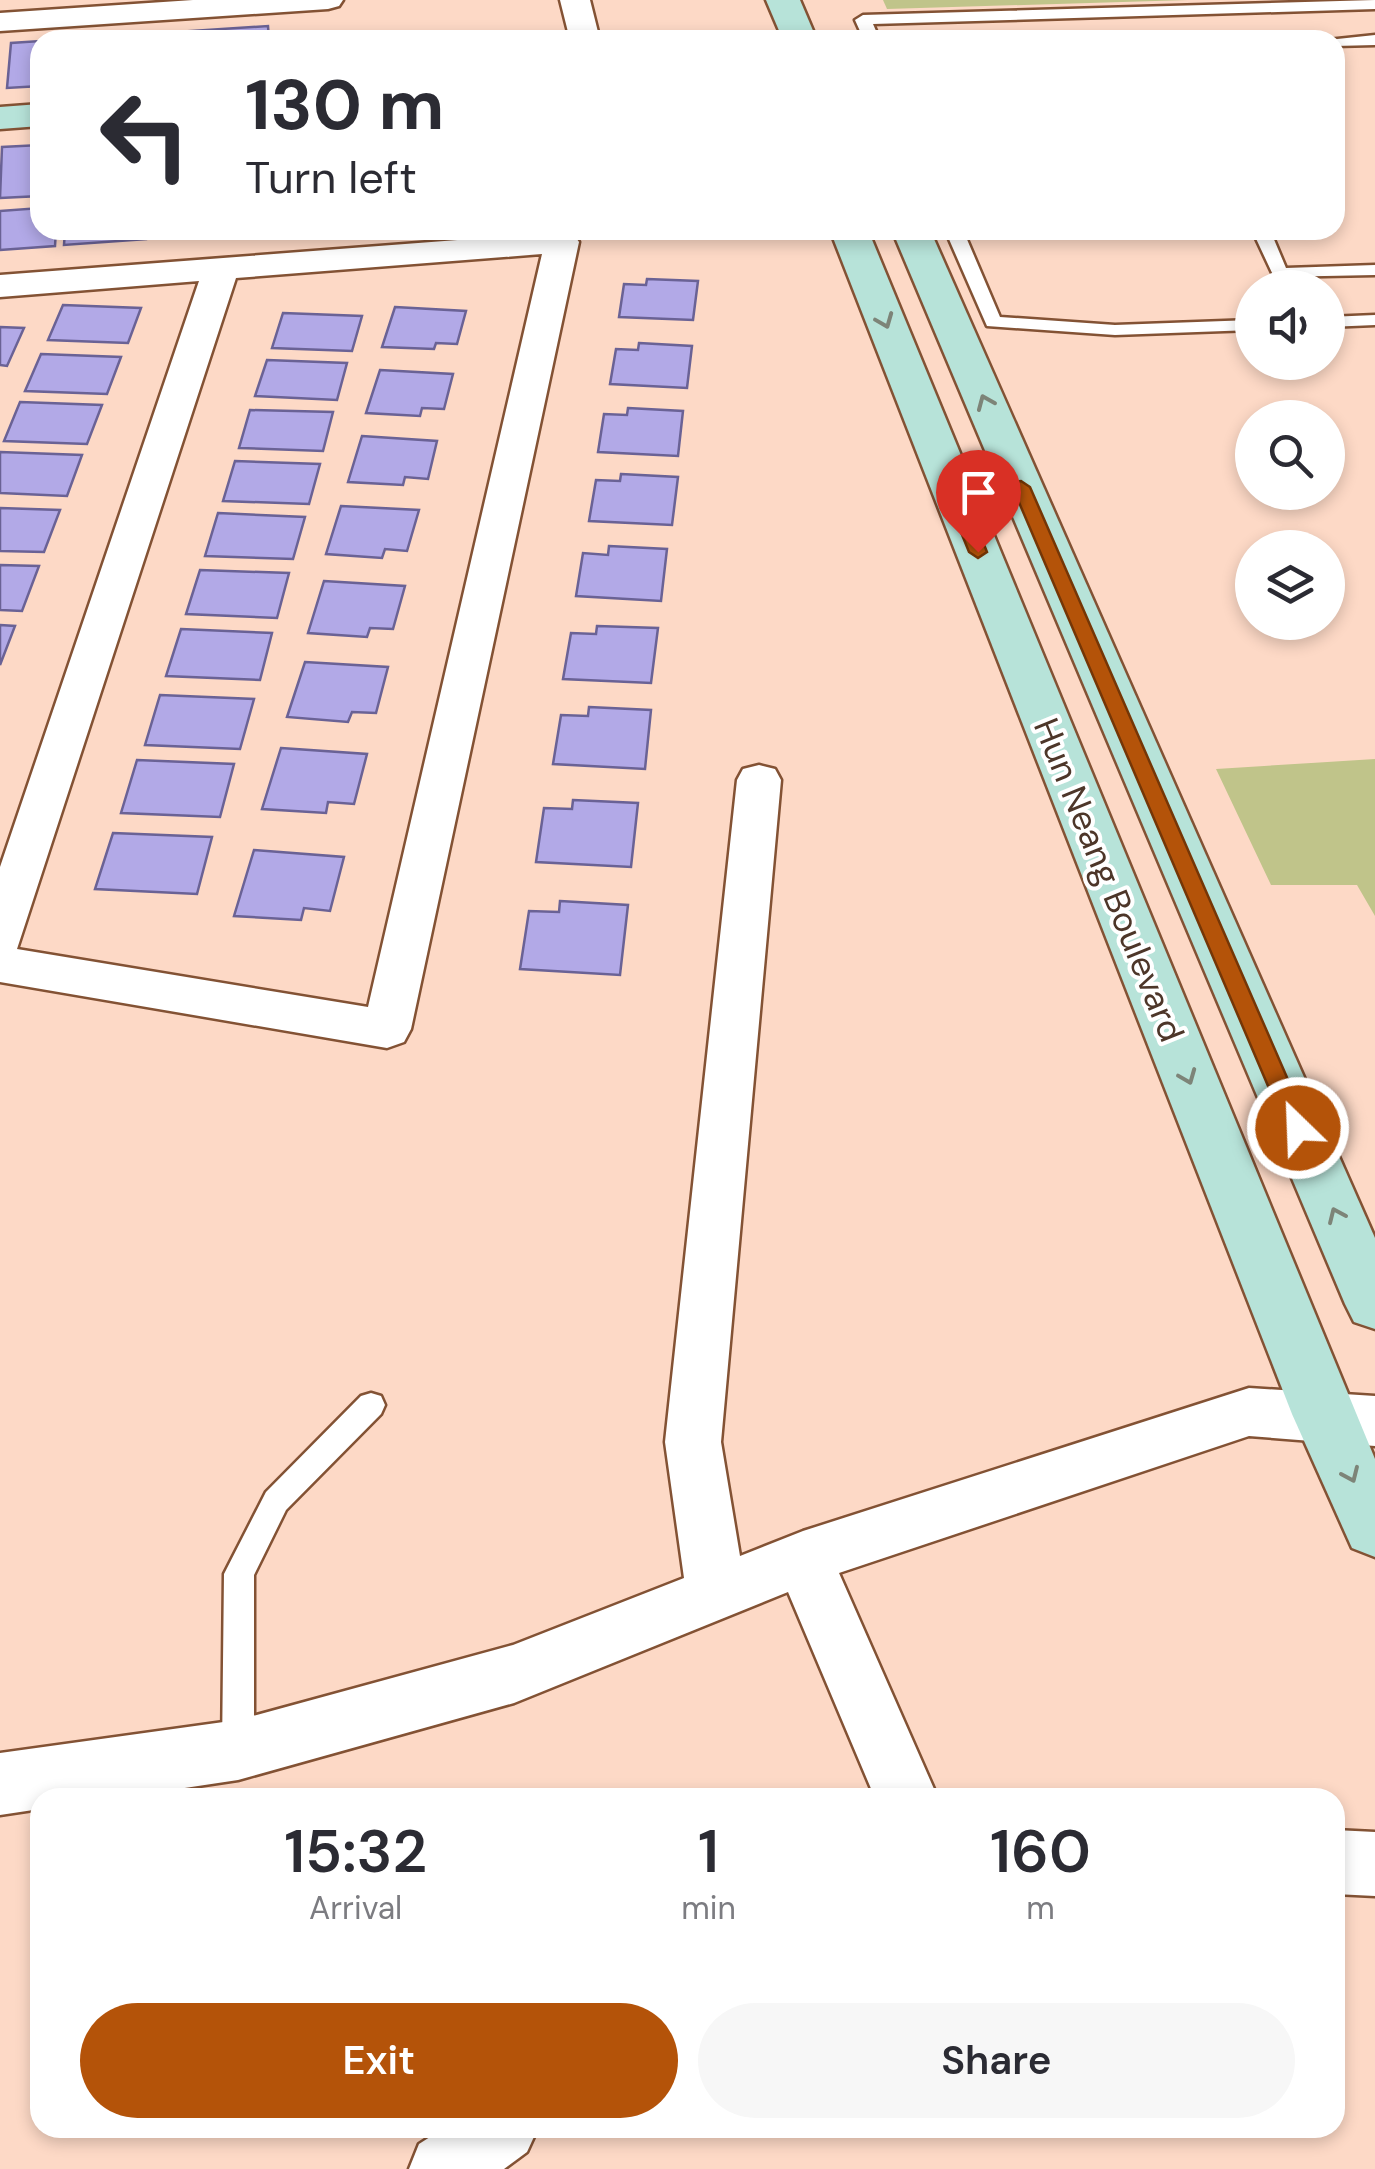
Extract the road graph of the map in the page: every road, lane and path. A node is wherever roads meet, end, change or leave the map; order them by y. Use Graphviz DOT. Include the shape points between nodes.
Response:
graph roads {
  1 [pos="328,0"];
  2 [pos="576,0"];
  3 [pos="783,0"];
  4 [pos="1375,4"];
  5 [pos="0,22"];
  6 [pos="584,30"];
  7 [pos="796,30"];
  8 [pos="868,30"];
  9 [pos="1375,40"];
  10 [pos="1345,41"];
  11 [pos="30,116"];
  12 [pos="0,118"];
  13 [pos="853,240"];
  14 [pos="915,240"];
  15 [pos="958,240"];
  16 [pos="1265,240"];
  17 [pos="221,268"];
  18 [pos="1375,270"];
  19 [pos="0,286"];
  20 [pos="1375,320"];
  21 [pos="1345,321"];
  22 [pos="1235,325"];
  23 [pos="1021,487"];
  24 [pos="954,493"];
  25 [pos="1085,636"];
  26 [pos="1014,642"];
  27 [pos="760,780"];
  28 [pos="1189,881"];
  29 [pos="1112,888"];
  30 [pos="0,937"];
  31 [pos="0,964"];
  32 [pos="1375,1304"];
  33 [pos="370,1405"];
  34 [pos="1349,1417"];
  35 [pos="1375,1528"];
  36 [pos="803,1558"];
  37 [pos="716,1592"];
  38 [pos="238,1750"];
  39 [pos="0,1784"];
  40 [pos="902,1788"];
  41 [pos="1345,1862"];
  42 [pos="1375,1864"];
  43 [pos="488,2138"];
  44 [pos="444,2169"];
  1 -- 5 [label="street"];
  2 -- 6 [label="street"];
  3 -- 7 [label="main road"];
  4 -- 8 [label="lane" via="863,20"];
  9 -- 10 [label="lane"];
  11 -- 12 [label="main road"];
  13 -- 24 [label="main road, Hun Neang Boulevard, one-way"];
  23 -- 14 [label="main road, one-way"];
  15 -- 22 [label="lane" via="993,322 1114,330"];
  16 -- 18 [label="lane" via="1280,273"];
  17 -- 19 [label="street"];
  17 -- 30 [label="street"];
  17 -- 31 [label="street" via="562,242 387,1030"];
  20 -- 21 [label="lane"];
  23 -- 24 [label="main road"];
  23 -- 25 [label="main road"];
  24 -- 26 [label="main road, Hun Neang Boulevard"];
  25 -- 26 [label="main road"];
  25 -- 28 [label="main road"];
  26 -- 29 [label="main road, Hun Neang Boulevard"];
  27 -- 37 [label="street" via="693,1442"];
  28 -- 29 [label="main road"];
  32 -- 28 [label="main road, one-way"];
  29 -- 34 [label="main road, Hun Neang Boulevard, one-way"];
  33 -- 38 [label="lane" via="276,1501 239,1574"];
  34 -- 35 [label="main road, Hun Neang Boulevard, one-way"];
  34 -- 36 [label="street" via="1249,1412"];
  36 -- 37 [label="street"];
  36 -- 40 [label="street"];
  37 -- 38 [label="street" via="514,1674"];
  38 -- 39 [label="street"];
  41 -- 42 [label="street"];
  43 -- 44 [label="street"];
}
